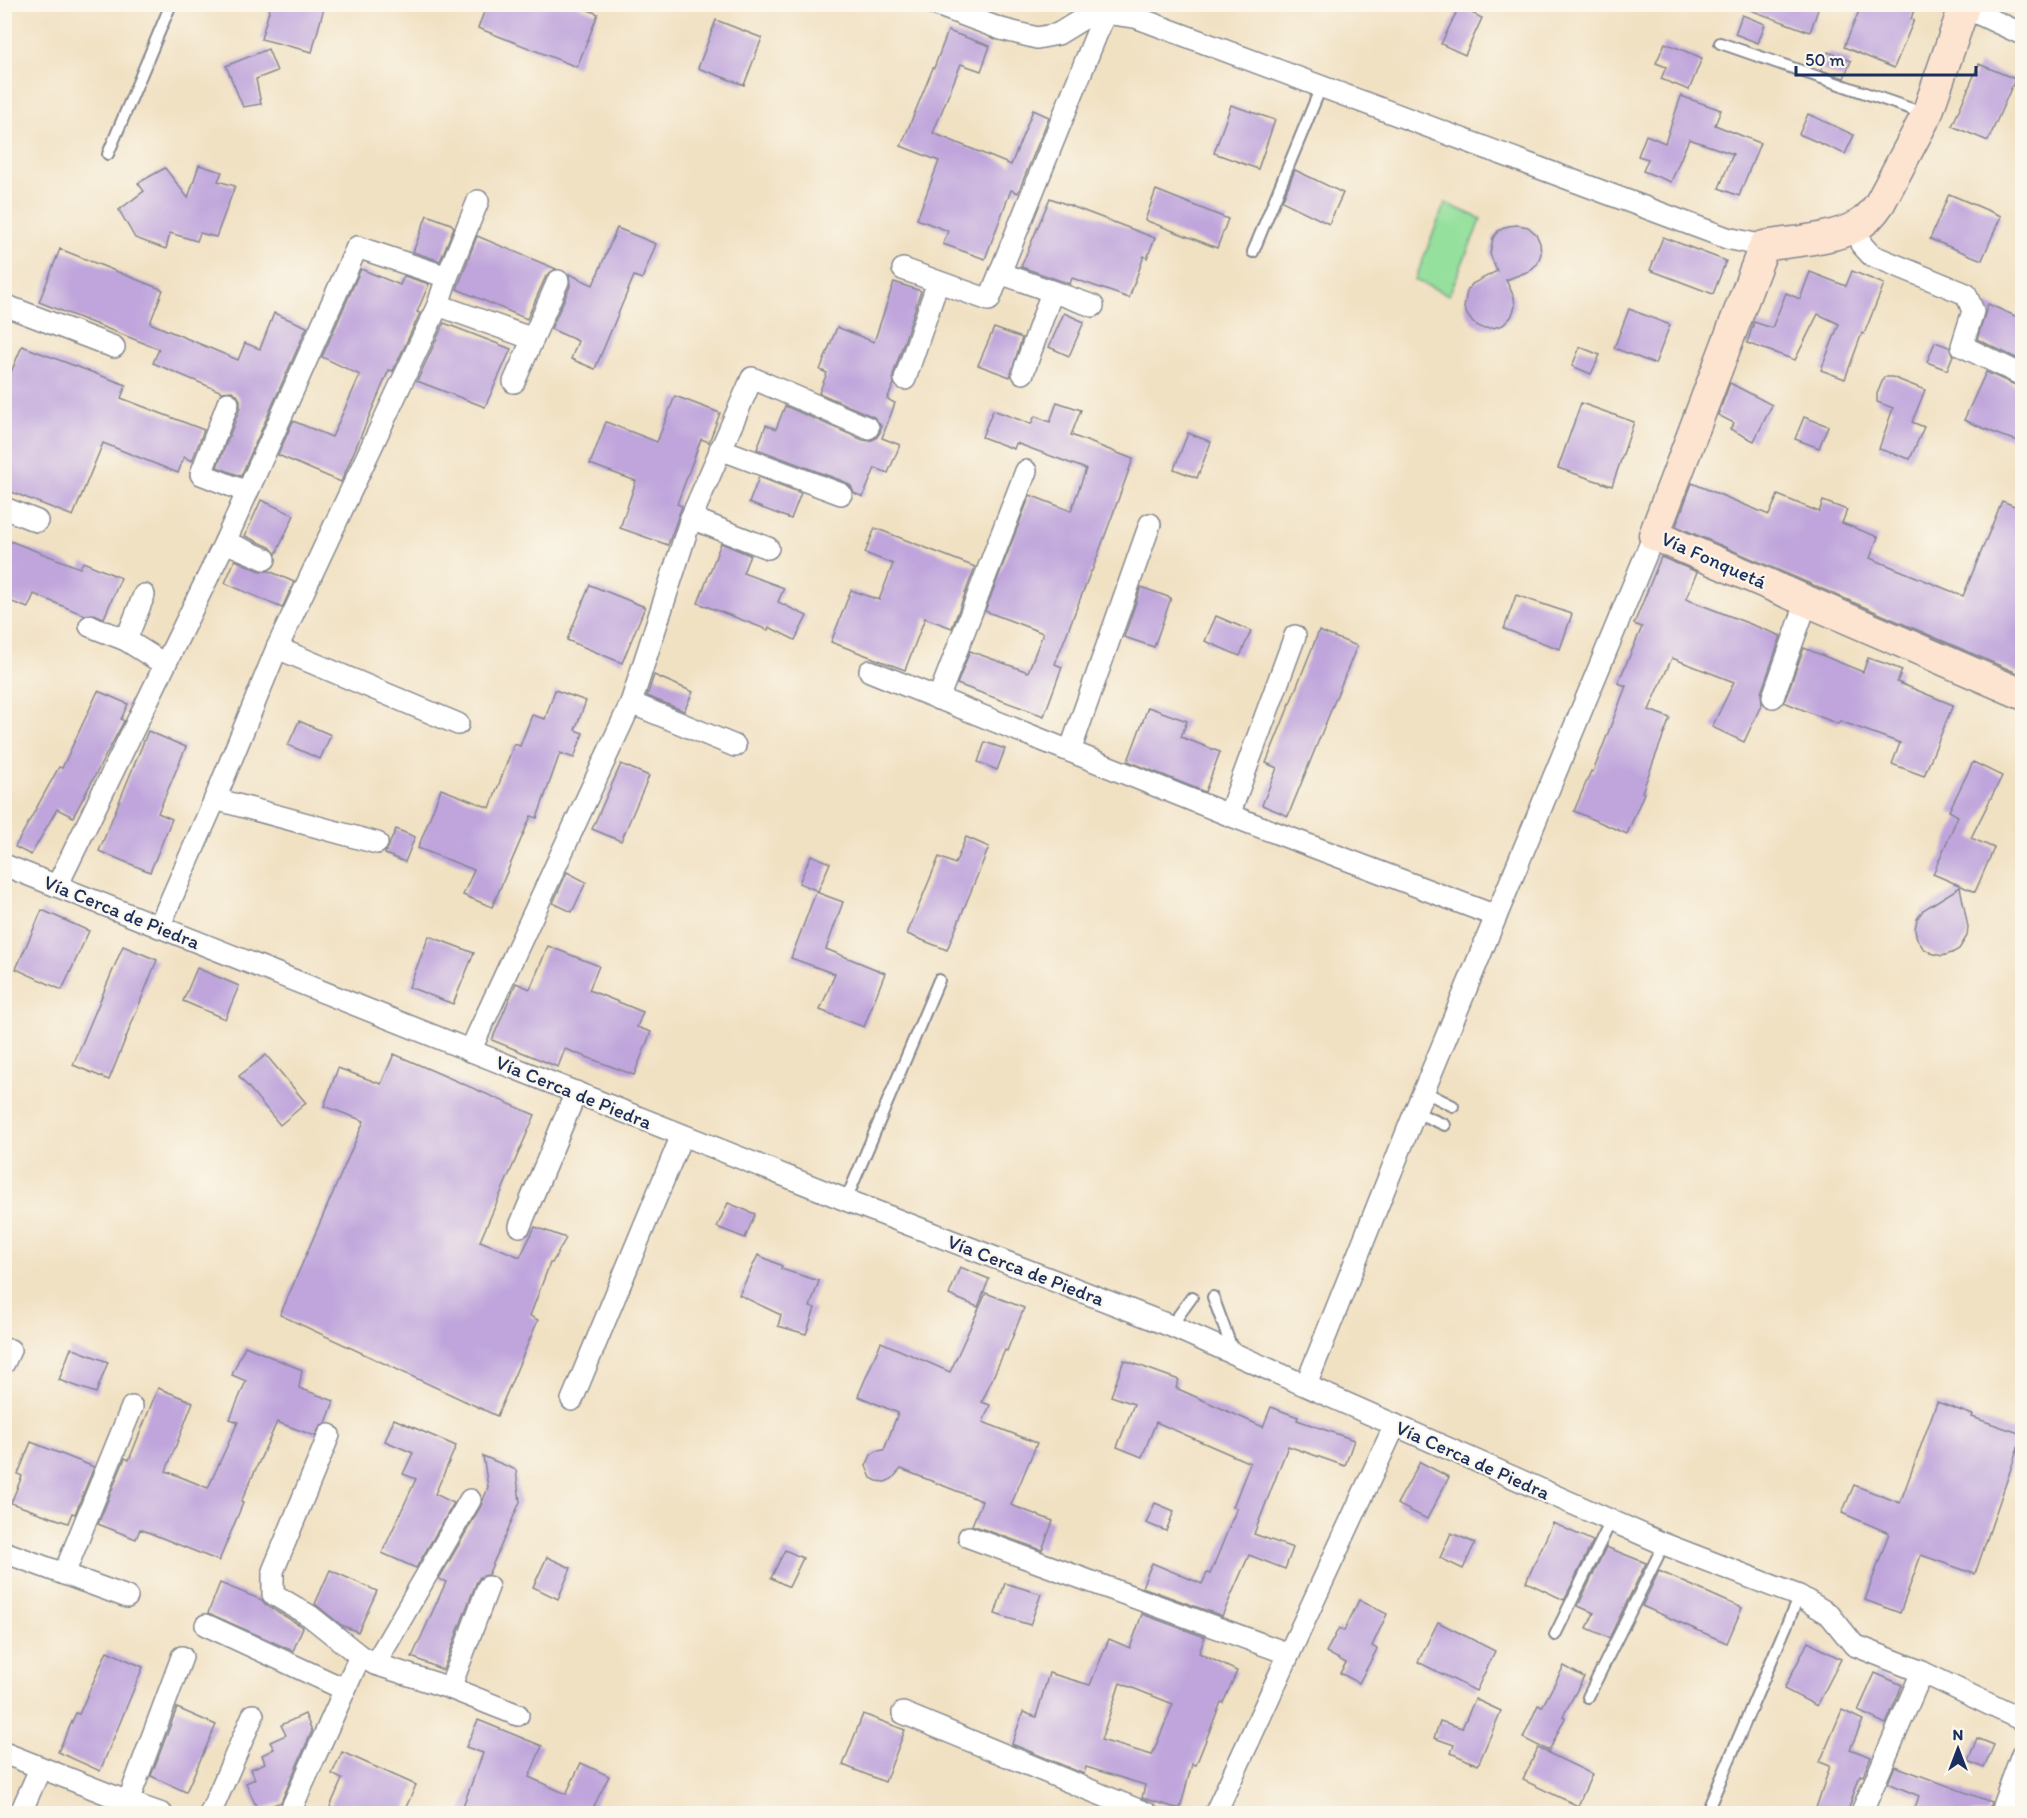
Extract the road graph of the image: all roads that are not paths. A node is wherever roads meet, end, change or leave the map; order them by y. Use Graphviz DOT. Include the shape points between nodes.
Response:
graph roads {
  1 [pos="171,4"];
  2 [pos="934,4"];
  3 [pos="1964,6"];
  4 [pos="1105,9"];
  5 [pos="2022,34"];
  6 [pos="1720,43"];
  7 [pos="1321,87"];
  8 [pos="1927,114"];
  9 [pos="108,154"];
  10 [pos="478,201"];
  11 [pos="1857,226"];
  12 [pos="1764,246"];
  13 [pos="1253,252"];
  14 [pos="903,269"];
  15 [pos="1000,273"];
  16 [pos="447,277"];
  17 [pos="558,281"];
  18 [pos="938,282"];
  19 [pos="1052,292"];
  20 [pos="4,305"];
  21 [pos="438,305"];
  22 [pos="1093,306"];
  23 [pos="533,339"];
  24 [pos="114,346"];
  25 [pos="1023,373"];
  26 [pos="2022,375"];
  27 [pos="905,379"];
  28 [pos="514,382"];
  29 [pos="228,403"];
  30 [pos="868,428"];
  31 [pos="720,449"];
  32 [pos="1026,471"];
  33 [pos="247,492"];
  34 [pos="841,494"];
  35 [pos="4,508"];
  36 [pos="691,518"];
  37 [pos="37,521"];
  38 [pos="1150,524"];
  39 [pos="1654,535"];
  40 [pos="225,542"];
  41 [pos="768,548"];
  42 [pos="265,559"];
  43 [pos="144,594"];
  44 [pos="1807,601"];
  45 [pos="90,626"];
  46 [pos="1295,636"];
  47 [pos="126,640"];
  48 [pos="277,648"];
  49 [pos="164,664"];
  50 [pos="870,671"];
  51 [pos="2022,694"];
  52 [pos="1773,697"];
  53 [pos="938,699"];
  54 [pos="631,703"];
  55 [pos="458,724"];
  56 [pos="735,746"];
  57 [pos="1070,751"];
  58 [pos="215,799"];
  59 [pos="1228,815"];
  60 [pos="377,843"];
  61 [pos="4,865"];
  62 [pos="57,886"];
  63 [pos="1496,916"];
  64 [pos="159,927"];
  65 [pos="939,980"];
  66 [pos="470,1051"];
  67 [pos="1423,1091"];
  68 [pos="576,1092"];
  69 [pos="1453,1106"];
  70 [pos="1414,1112"];
  71 [pos="1445,1125"];
  72 [pos="682,1135"];
  73 [pos="846,1200"];
  74 [pos="520,1226"];
  75 [pos="1192,1297"];
  76 [pos="1213,1297"];
  77 [pos="1171,1326"];
  78 [pos="1234,1354"];
  79 [pos="1306,1385"];
  80 [pos="572,1400"];
  81 [pos="132,1407"];
  82 [pos="1395,1425"];
  83 [pos="329,1435"];
  84 [pos="470,1500"];
  85 [pos="1611,1521"];
  86 [pos="969,1537"];
  87 [pos="1664,1544"];
  88 [pos="4,1552"];
  89 [pos="64,1574"];
  90 [pos="488,1587"];
  91 [pos="1799,1596"];
  92 [pos="127,1597"];
  93 [pos="206,1625"];
  94 [pos="1555,1635"];
  95 [pos="1289,1654"];
  96 [pos="182,1657"];
  97 [pos="367,1660"];
  98 [pos="1922,1672"];
  99 [pos="450,1688"];
  100 [pos="344,1689"];
  101 [pos="1588,1697"];
  102 [pos="903,1713"];
  103 [pos="253,1715"];
  104 [pos="518,1715"];
  105 [pos="2022,1720"];
  106 [pos="4,1753"];
  107 [pos="2022,1754"];
  108 [pos="40,1769"];
  109 [pos="128,1803"];
  110 [pos="20,1814"];
  111 [pos="162,1814"];
  112 [pos="210,1814"];
  113 [pos="289,1814"];
  114 [pos="1148,1814"];
  115 [pos="1215,1814"];
  116 [pos="1706,1814"];
  117 [pos="1861,1814"];
  118 [pos="2000,1814"];
  1 -- 9 [label="lane"];
  2 -- 4 [label="street" via="1037,38 1058,34"];
  3 -- 5 [label="street"];
  3 -- 8 [label="street"];
  4 -- 7 [label="street"];
  4 -- 15 [label="street"];
  6 -- 8 [label="lane"];
  7 -- 12 [label="street" via="1727,238"];
  7 -- 13 [label="lane"];
  8 -- 11 [label="street" via="1880,203"];
  10 -- 16 [label="street"];
  11 -- 12 [label="street"];
  11 -- 26 [label="street" via="1861,244 1871,255 1966,294 1973,311 1962,346"];
  12 -- 39 [label="street, Vía Fonquetá"];
  14 -- 18 [label="street"];
  15 -- 18 [label="street" via="989,300"];
  15 -- 19 [label="street"];
  16 -- 21 [label="street"];
  16 -- 33 [label="street" via="357,247"];
  17 -- 23 [label="street"];
  18 -- 27 [label="street"];
  19 -- 22 [label="street"];
  19 -- 25 [label="street"];
  20 -- 24 [label="street"];
  21 -- 23 [label="street"];
  21 -- 48 [label="street"];
  23 -- 28 [label="street"];
  29 -- 33 [label="street" via="201,474"];
  30 -- 31 [label="street" via="752,378"];
  31 -- 34 [label="street"];
  31 -- 36 [label="street"];
  32 -- 53 [label="street"];
  33 -- 40 [label="street"];
  35 -- 37 [label="street"];
  36 -- 41 [label="street"];
  36 -- 54 [label="street"];
  38 -- 57 [label="street"];
  39 -- 44 [label="street, Vía Fonquetá"];
  39 -- 63 [label="street"];
  40 -- 42 [label="street"];
  40 -- 49 [label="street"];
  43 -- 47 [label="street"];
  44 -- 51 [label="street, Vía Fonquetá"];
  44 -- 52 [label="street"];
  45 -- 47 [label="street"];
  46 -- 59 [label="street"];
  47 -- 49 [label="street"];
  48 -- 55 [label="street"];
  48 -- 58 [label="street"];
  49 -- 62 [label="street"];
  50 -- 53 [label="street"];
  53 -- 57 [label="street"];
  54 -- 56 [label="street"];
  54 -- 66 [label="street"];
  57 -- 59 [label="street"];
  58 -- 60 [label="street"];
  58 -- 64 [label="street"];
  59 -- 63 [label="street"];
  61 -- 62 [label="street, Vía Cerca de Piedra"];
  62 -- 64 [label="street, Vía Cerca de Piedra"];
  63 -- 67 [label="street"];
  64 -- 66 [label="street, Vía Cerca de Piedra"];
  65 -- 73 [label="lane"];
  66 -- 68 [label="street, Vía Cerca de Piedra"];
  67 -- 69 [label="lane"];
  67 -- 70 [label="street"];
  68 -- 72 [label="street, Vía Cerca de Piedra"];
  68 -- 74 [label="street"];
  70 -- 71 [label="lane"];
  70 -- 79 [label="street"];
  72 -- 73 [label="street, Vía Cerca de Piedra"];
  72 -- 80 [label="street"];
  73 -- 77 [label="street, Vía Cerca de Piedra"];
  75 -- 77 [label="lane"];
  76 -- 78 [label="lane"];
  77 -- 78 [label="street, Vía Cerca de Piedra"];
  78 -- 79 [label="street, Vía Cerca de Piedra"];
  79 -- 82 [label="street, Vía Cerca de Piedra"];
  81 -- 89 [label="street"];
  82 -- 85 [label="street, Vía Cerca de Piedra"];
  82 -- 95 [label="street"];
  83 -- 97 [label="street" via="273,1571 273,1594 310,1616"];
  84 -- 97 [label="street"];
  85 -- 87 [label="street, Vía Cerca de Piedra"];
  85 -- 94 [label="lane"];
  86 -- 95 [label="street"];
  87 -- 91 [label="street, Vía Cerca de Piedra"];
  87 -- 101 [label="lane"];
  88 -- 89 [label="street"];
  89 -- 92 [label="street"];
  90 -- 99 [label="street"];
  91 -- 98 [label="street, Vía Cerca de Piedra" via="1829,1614 1854,1645"];
  91 -- 116 [label="lane"];
  93 -- 100 [label="street"];
  95 -- 115 [label="street"];
  96 -- 109 [label="street"];
  97 -- 99 [label="street"];
  97 -- 100 [label="street"];
  98 -- 105 [label="street, Vía Cerca de Piedra"];
  98 -- 117 [label="street"];
  99 -- 104 [label="street"];
  100 -- 113 [label="street"];
  102 -- 114 [label="street"];
  103 -- 112 [label="street"];
  106 -- 108 [label="street"];
  107 -- 118 [label="street"];
  108 -- 109 [label="street"];
  108 -- 110 [label="street"];
  109 -- 111 [label="street"];
}
